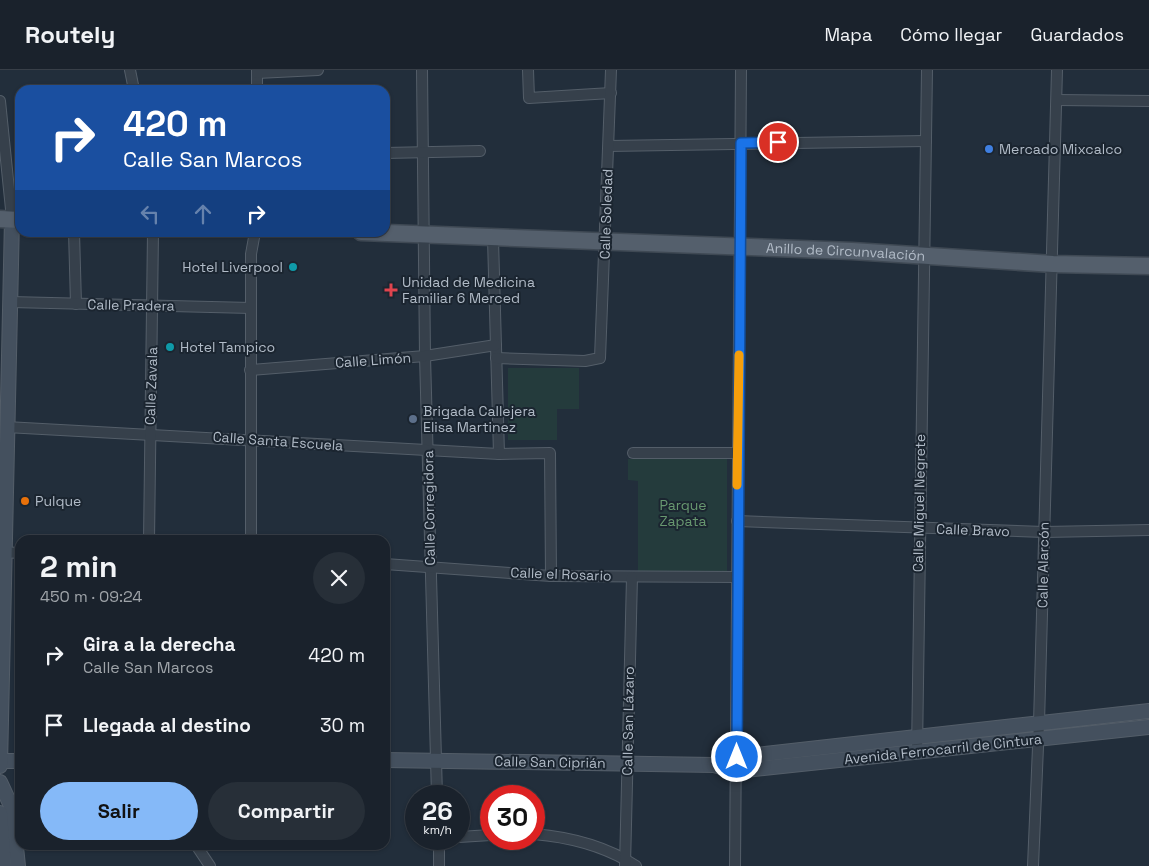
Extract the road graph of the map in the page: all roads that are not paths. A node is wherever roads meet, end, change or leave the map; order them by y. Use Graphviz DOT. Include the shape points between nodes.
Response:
graph roads {
  1 [pos="130,70"];
  2 [pos="318,70"];
  3 [pos="422,70"];
  4 [pos="528,70"];
  5 [pos="612,70"];
  6 [pos="741,70"];
  7 [pos="927,70"];
  8 [pos="1058,70"];
  9 [pos="257,72"];
  10 [pos="133,85"];
  11 [pos="257,85"];
  12 [pos="611,94"];
  13 [pos="1057,100"];
  14 [pos="0,101"];
  15 [pos="1149,101"];
  16 [pos="926,141"];
  17 [pos="741,143"];
  18 [pos="609,146"];
  19 [pos="480,151"];
  20 [pos="422,152"];
  21 [pos="390,153"];
  22 [pos="11,219"];
  23 [pos="390,233"];
  24 [pos="423,235"];
  25 [pos="74,237"];
  26 [pos="153,237"];
  27 [pos="254,237"];
  28 [pos="493,239"];
  29 [pos="605,243"];
  30 [pos="741,248"];
  31 [pos="924,255"];
  32 [pos="1053,264"];
  33 [pos="1149,266"];
  34 [pos="11,302"];
  35 [pos="76,304"];
  36 [pos="153,306"];
  37 [pos="251,308"];
  38 [pos="496,345"];
  39 [pos="425,356"];
  40 [pos="496,358"];
  41 [pos="250,370"];
  42 [pos="6,426"];
  43 [pos="150,433"];
  44 [pos="251,439"];
  45 [pos="428,450"];
  46 [pos="633,453"];
  47 [pos="738,453"];
  48 [pos="499,454"];
  49 [pos="737,520"];
  50 [pos="920,528"];
  51 [pos="1149,530"];
  52 [pos="1044,532"];
  53 [pos="148,535"];
  54 [pos="251,535"];
  55 [pos="9,553"];
  56 [pos="390,564"];
  57 [pos="430,566"];
  58 [pos="552,576"];
  59 [pos="632,577"];
  60 [pos="737,577"];
  61 [pos="1149,711"];
  62 [pos="1039,724"];
  63 [pos="1149,726"];
  64 [pos="917,737"];
  65 [pos="1039,738"];
  66 [pos="917,752"];
  67 [pos="737,757"];
  68 [pos="435,759"];
  69 [pos="390,760"];
  70 [pos="0,761"];
  71 [pos="15,761"];
  72 [pos="626,764"];
  73 [pos="714,765"];
  74 [pos="0,766"];
  75 [pos="736,771"];
  76 [pos="0,782"];
  77 [pos="436,785"];
  78 [pos="0,814"];
  79 [pos="545,836"];
  80 [pos="15,837"];
  81 [pos="16,850"];
  82 [pos="199,850"];
  83 [pos="439,850"];
  84 [pos="625,862"];
  85 [pos="4,866"];
  86 [pos="18,866"];
  87 [pos="210,866"];
  88 [pos="439,866"];
  89 [pos="636,866"];
  90 [pos="735,866"];
  91 [pos="1033,866"];
  1 -- 10 [label="street"];
  2 -- 9 [label="street"];
  3 -- 20 [label="street, Calle Corregidora"];
  4 -- 12 [label="street" via="529,98"];
  5 -- 12 [label="street, Calle Soledad"];
  6 -- 17 [label="street"];
  7 -- 16 [label="street, Calle Miguel Negrete"];
  8 -- 13 [label="street, Calle Alarcón"];
  9 -- 11 [label="street"];
  12 -- 18 [label="street, Calle Soledad"];
  13 -- 15 [label="street"];
  13 -- 32 [label="street, Calle Alarcón"];
  14 -- 22 [label="street"];
  16 -- 17 [label="street"];
  16 -- 31 [label="street, Calle Miguel Negrete"];
  17 -- 18 [label="street"];
  17 -- 30 [label="street"];
  18 -- 29 [label="street, Calle Soledad"];
  19 -- 20 [label="street"];
  20 -- 21 [label="street"];
  20 -- 24 [label="street, Calle Corregidora"];
  22 -- 34 [label="street"];
  23 -- 24 [label="main road, Anillo de Circunvalación"];
  24 -- 28 [label="main road, Anillo de Circunvalación"];
  24 -- 39 [label="street, Calle Corregidora"];
  25 -- 35 [label="street"];
  26 -- 36 [label="street, Calle Zavala"];
  27 -- 37 [label="street"];
  28 -- 29 [label="main road, Anillo de Circunvalación"];
  28 -- 38 [label="street"];
  29 -- 30 [label="main road, Anillo de Circunvalación"];
  29 -- 40 [label="street, Calle Soledad" via="600,358 585,361"];
  30 -- 31 [label="main road, Anillo de Circunvalación"];
  30 -- 47 [label="street"];
  31 -- 32 [label="main road, Anillo de Circunvalación"];
  31 -- 50 [label="street, Calle Miguel Negrete"];
  32 -- 33 [label="main road, Anillo de Circunvalación"];
  32 -- 52 [label="street, Calle Alarcón"];
  34 -- 35 [label="street, Calle Pradera"];
  34 -- 42 [label="street"];
  35 -- 36 [label="street, Calle Pradera"];
  36 -- 37 [label="street, Calle Pradera"];
  36 -- 43 [label="street, Calle Zavala"];
  37 -- 41 [label="street"];
  38 -- 39 [label="street, Calle Limón"];
  38 -- 40 [label="street"];
  39 -- 41 [label="street, Calle Limón"];
  39 -- 45 [label="street, Calle Corregidora"];
  40 -- 48 [label="street"];
  41 -- 44 [label="street"];
  42 -- 43 [label="street, Calle Santa Escuela"];
  42 -- 55 [label="street"];
  43 -- 44 [label="street, Calle Santa Escuela"];
  43 -- 53 [label="street, Calle Zavala"];
  44 -- 45 [label="street, Calle Santa Escuela"];
  44 -- 54 [label="street"];
  45 -- 48 [label="street, Calle Santa Escuela"];
  45 -- 57 [label="street, Calle Corregidora"];
  46 -- 47 [label="street"];
  47 -- 49 [label="street"];
  48 -- 58 [label="street, Calle Santa Escuela" via="550,454"];
  49 -- 50 [label="street, Calle Bravo"];
  49 -- 60 [label="street"];
  50 -- 52 [label="street, Calle Bravo"];
  50 -- 64 [label="street, Calle Miguel Negrete"];
  51 -- 52 [label="street, Calle Bravo"];
  52 -- 62 [label="street, Calle Alarcón"];
  55 -- 70 [label="street"];
  56 -- 57 [label="street, Calle el Rosario"];
  57 -- 58 [label="street, Calle el Rosario"];
  57 -- 68 [label="street, Calle Corregidora"];
  58 -- 59 [label="street, Calle el Rosario"];
  59 -- 60 [label="street, Calle el Rosario"];
  59 -- 72 [label="street, Calle San Lázaro"];
  60 -- 67 [label="street"];
  61 -- 62 [label="street, Avenida Ferrocarril de Cintura"];
  62 -- 64 [label="street, Avenida Ferrocarril de Cintura"];
  62 -- 65 [label="street, Calle Alarcón"];
  63 -- 65 [label="street, Avenida Ferrocarril de Cintura"];
  64 -- 66 [label="street, Calle Miguel Negrete"];
  64 -- 67 [label="street, Avenida Ferrocarril de Cintura"];
  65 -- 66 [label="street, Avenida Ferrocarril de Cintura"];
  65 -- 91 [label="street, Calle Alarcón"];
  66 -- 75 [label="street, Avenida Ferrocarril de Cintura"];
  67 -- 73 [label="street, Calle San Ciprián"];
  67 -- 75 [label="street"];
  68 -- 69 [label="street, Calle San Ciprián"];
  68 -- 72 [label="street, Calle San Ciprián"];
  68 -- 77 [label="street, Calle Corregidora"];
  70 -- 71 [label="street"];
  70 -- 74 [label="street"];
  72 -- 73 [label="street, Calle San Ciprián"];
  72 -- 84 [label="street, Calle San Lázaro"];
  73 -- 75 [label="street, Calle San Ciprián"];
  75 -- 90 [label="street"];
  76 -- 80 [label="street" via="12,808"];
  78 -- 85 [label="street"];
  79 -- 84 [label="street" via="580,842"];
  81 -- 86 [label="street"];
  82 -- 87 [label="street"];
  83 -- 88 [label="street"];
  84 -- 89 [label="street"];
}
